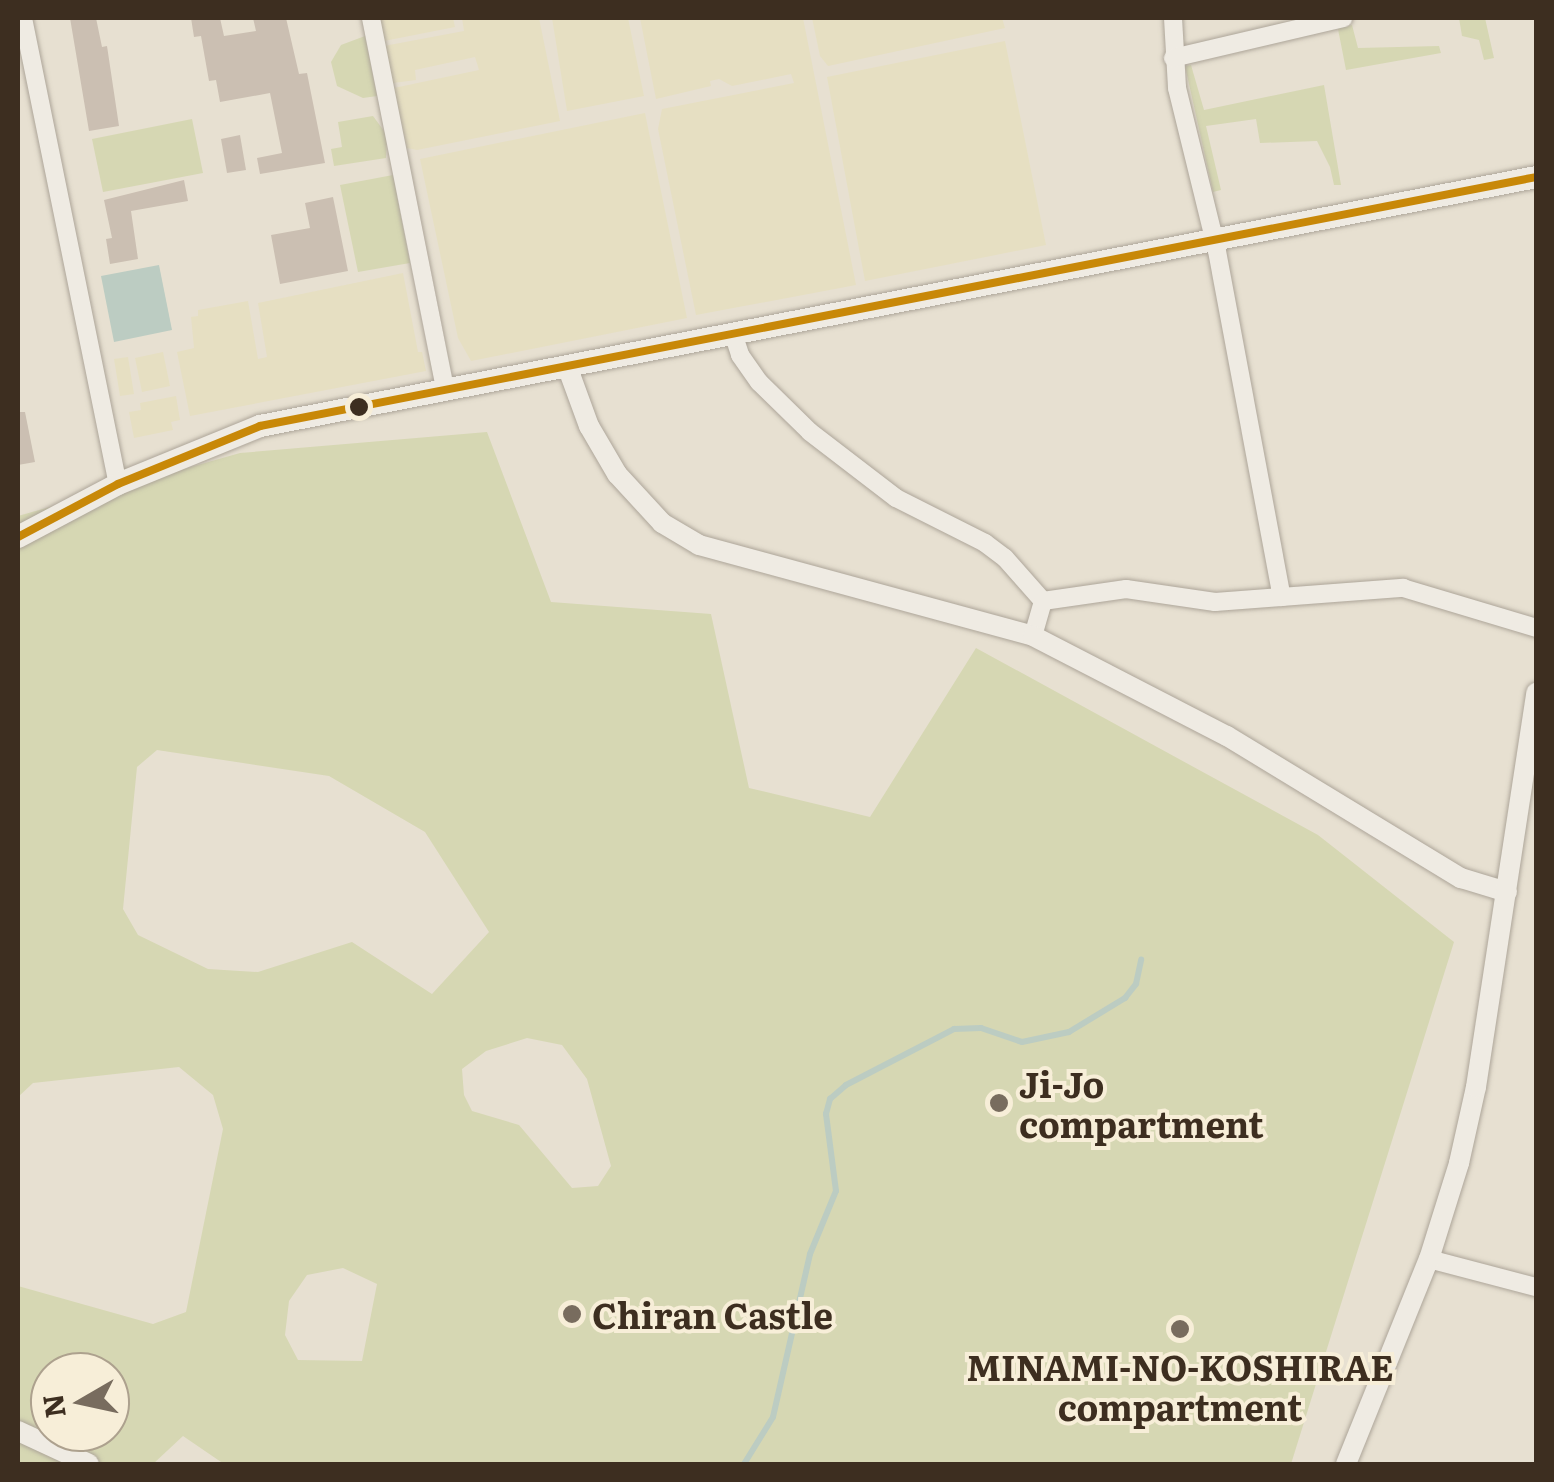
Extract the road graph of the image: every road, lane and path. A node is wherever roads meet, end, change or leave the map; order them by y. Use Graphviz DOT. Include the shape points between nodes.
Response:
graph roads {
  1 [pos="23,18"];
  2 [pos="371,18"];
  3 [pos="1173,18"];
  4 [pos="1343,18"];
  5 [pos="1174,58"];
  6 [pos="1536,176"];
  7 [pos="1214,239"];
  8 [pos="734,333"];
  9 [pos="567,366"];
  10 [pos="445,388"];
  11 [pos="118,484"];
  12 [pos="18,537"];
  13 [pos="1282,598"];
  14 [pos="1042,602"];
  15 [pos="1536,628"];
  16 [pos="1032,636"];
  17 [pos="1536,693"];
  18 [pos="1534,721"];
  19 [pos="1508,892"];
  20 [pos="1429,1259"];
  21 [pos="1536,1287"];
  22 [pos="18,1431"];
  23 [pos="90,1464"];
  24 [pos="1346,1464"];
  1 -- 11 [label="street"];
  2 -- 10 [label="street"];
  3 -- 5 [label="street"];
  4 -- 5 [label="street"];
  5 -- 7 [label="street"];
  6 -- 7 [label="main road"];
  7 -- 8 [label="main road"];
  7 -- 13 [label="street"];
  8 -- 9 [label="main road"];
  8 -- 14 [label="street" via="759,382 822,443 896,498 985,542"];
  9 -- 10 [label="main road"];
  9 -- 16 [label="street" via="618,474 662,523 698,544"];
  10 -- 11 [label="main road" via="260,426"];
  11 -- 12 [label="main road"];
  13 -- 14 [label="street" via="1216,602 1126,589"];
  13 -- 15 [label="street" via="1403,588"];
  14 -- 16 [label="street"];
  16 -- 19 [label="street" via="1227,736 1462,878"];
  17 -- 18 [label="street"];
  18 -- 19 [label="street"];
  19 -- 20 [label="street" via="1472,1106"];
  20 -- 21 [label="street"];
  20 -- 24 [label="street"];
  22 -- 23 [label="street"];
}
